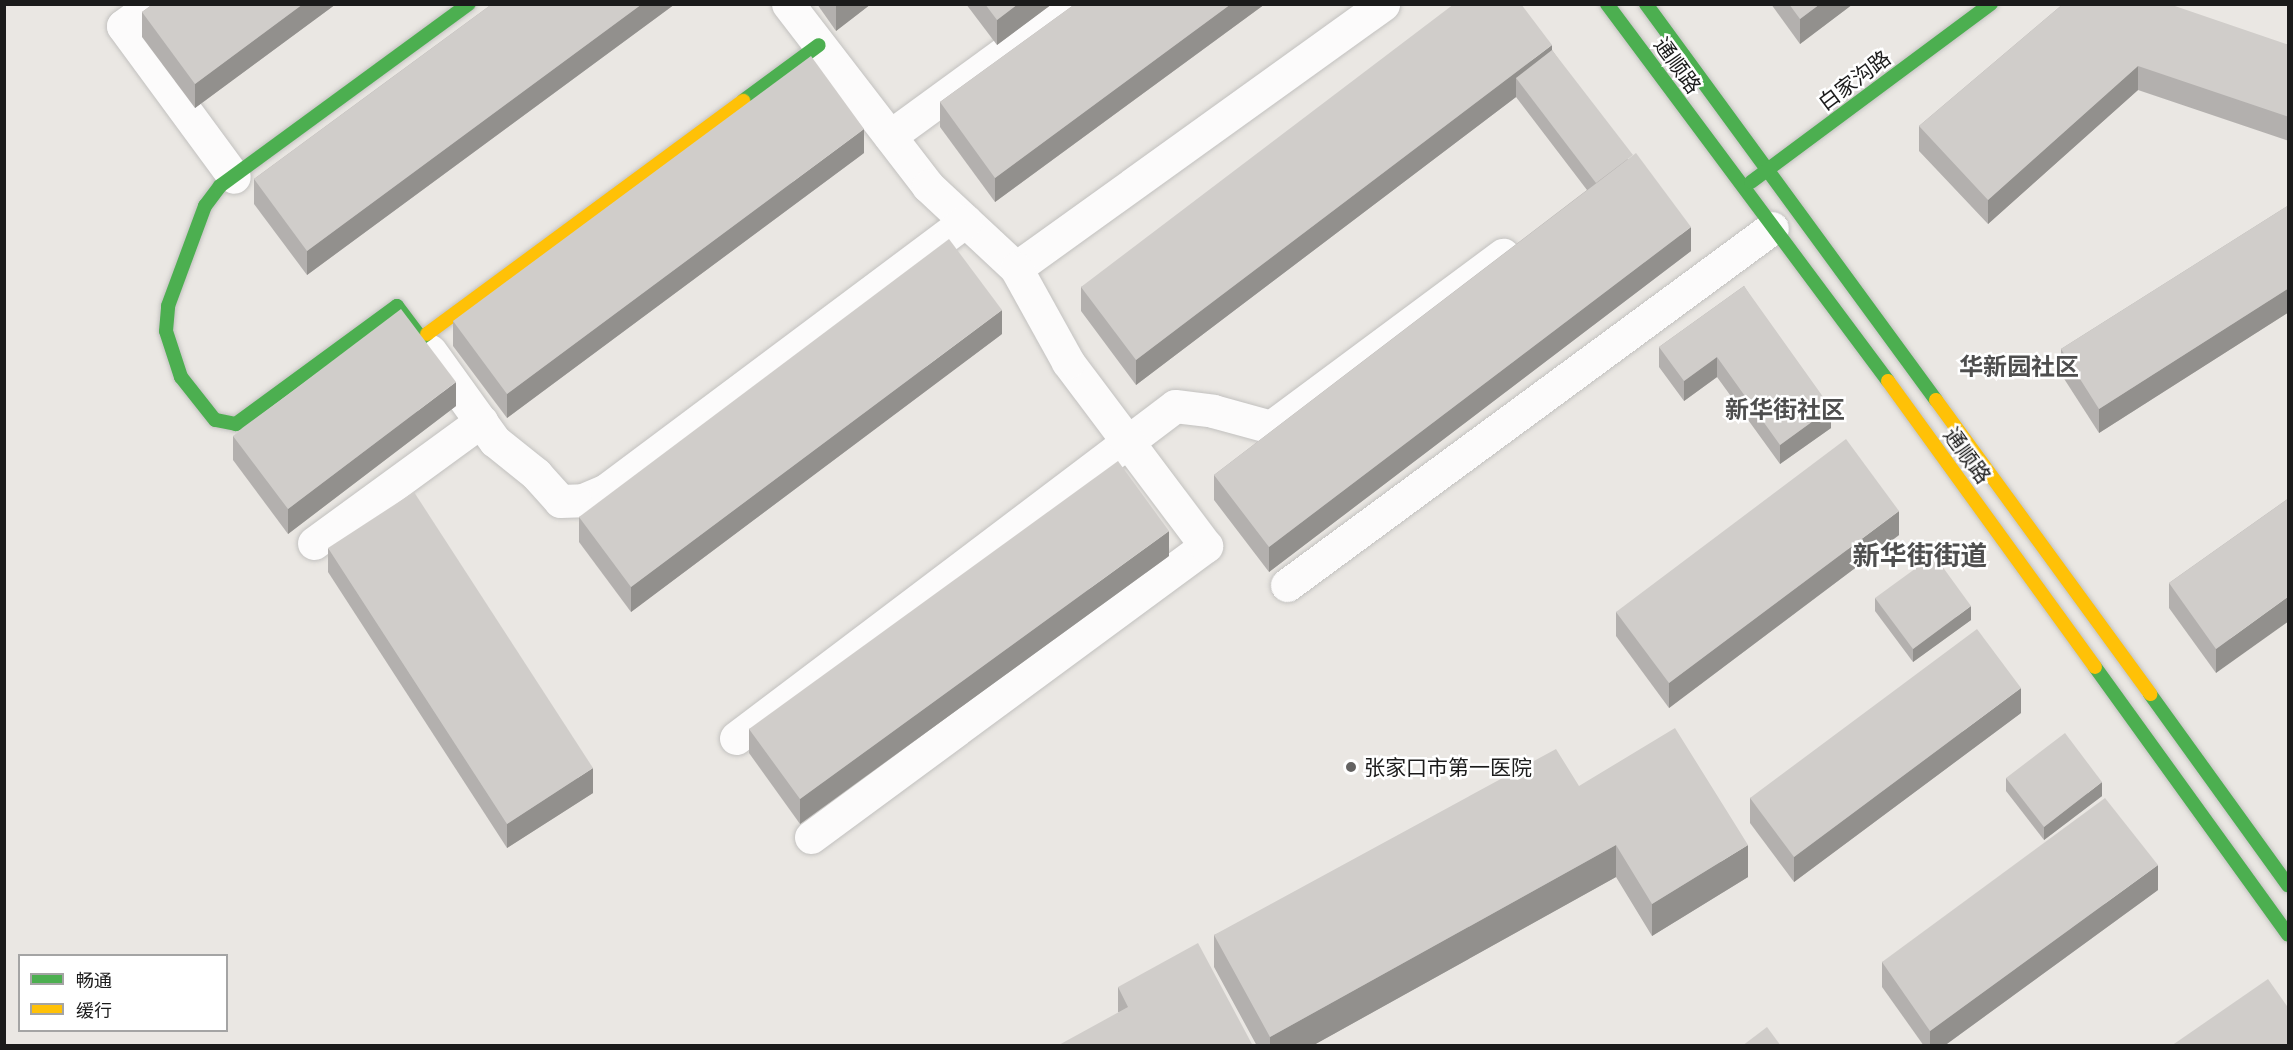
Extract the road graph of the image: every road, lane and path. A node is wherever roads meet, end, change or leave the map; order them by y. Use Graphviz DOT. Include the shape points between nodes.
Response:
graph roads {
  1 [pos="153,4"];
  2 [pos="469,4"];
  3 [pos="788,4"];
  4 [pos="1071,4"];
  5 [pos="1383,4"];
  6 [pos="1607,4"];
  7 [pos="1647,4"];
  8 [pos="1991,4"];
  9 [pos="819,45"];
  10 [pos="890,136"];
  11 [pos="1769,169"];
  12 [pos="234,177"];
  13 [pos="1742,188"];
  14 [pos="965,221"];
  15 [pos="1772,228"];
  16 [pos="1528,236"];
  17 [pos="1016,268"];
  18 [pos="422,338"];
  19 [pos="481,422"];
  20 [pos="1126,440"];
  21 [pos="314,543"];
  22 [pos="1287,585"];
  23 [pos="736,738"];
  24 [pos="811,837"];
  25 [pos="2289,885"];
  26 [pos="2289,935"];
  1 -- 12 [label="street" via="123,26"];
  2 -- 12 [label="street"];
  3 -- 9 [label="street"];
  4 -- 10 [label="street"];
  5 -- 17 [label="street"];
  6 -- 13 [label="street, 通顺路"];
  7 -- 11 [label="street, 通顺路"];
  8 -- 11 [label="street, 白家沟路"];
  9 -- 10 [label="street"];
  9 -- 18 [label="street"];
  10 -- 14 [label="street" via="928,186"];
  11 -- 13 [label="street, 白家沟路"];
  11 -- 25 [label="street, 通顺路"];
  12 -- 18 [label="street" via="220,186 205,206 168,306 166,331 181,377 215,420 236,424 397,306"];
  13 -- 15 [label="street, 通顺路"];
  14 -- 17 [label="street"];
  14 -- 19 [label="street" via="606,490 583,500 560,501 536,474 495,441"];
  15 -- 22 [label="street"];
  15 -- 26 [label="street, 通顺路" via="1919,423"];
  16 -- 20 [label="street" via="1271,427 1213,411 1175,406"];
  17 -- 20 [label="street" via="1068,362"];
  18 -- 19 [label="street"];
  19 -- 21 [label="street"];
  20 -- 23 [label="street"];
  20 -- 24 [label="street" via="1206,546"];
}
